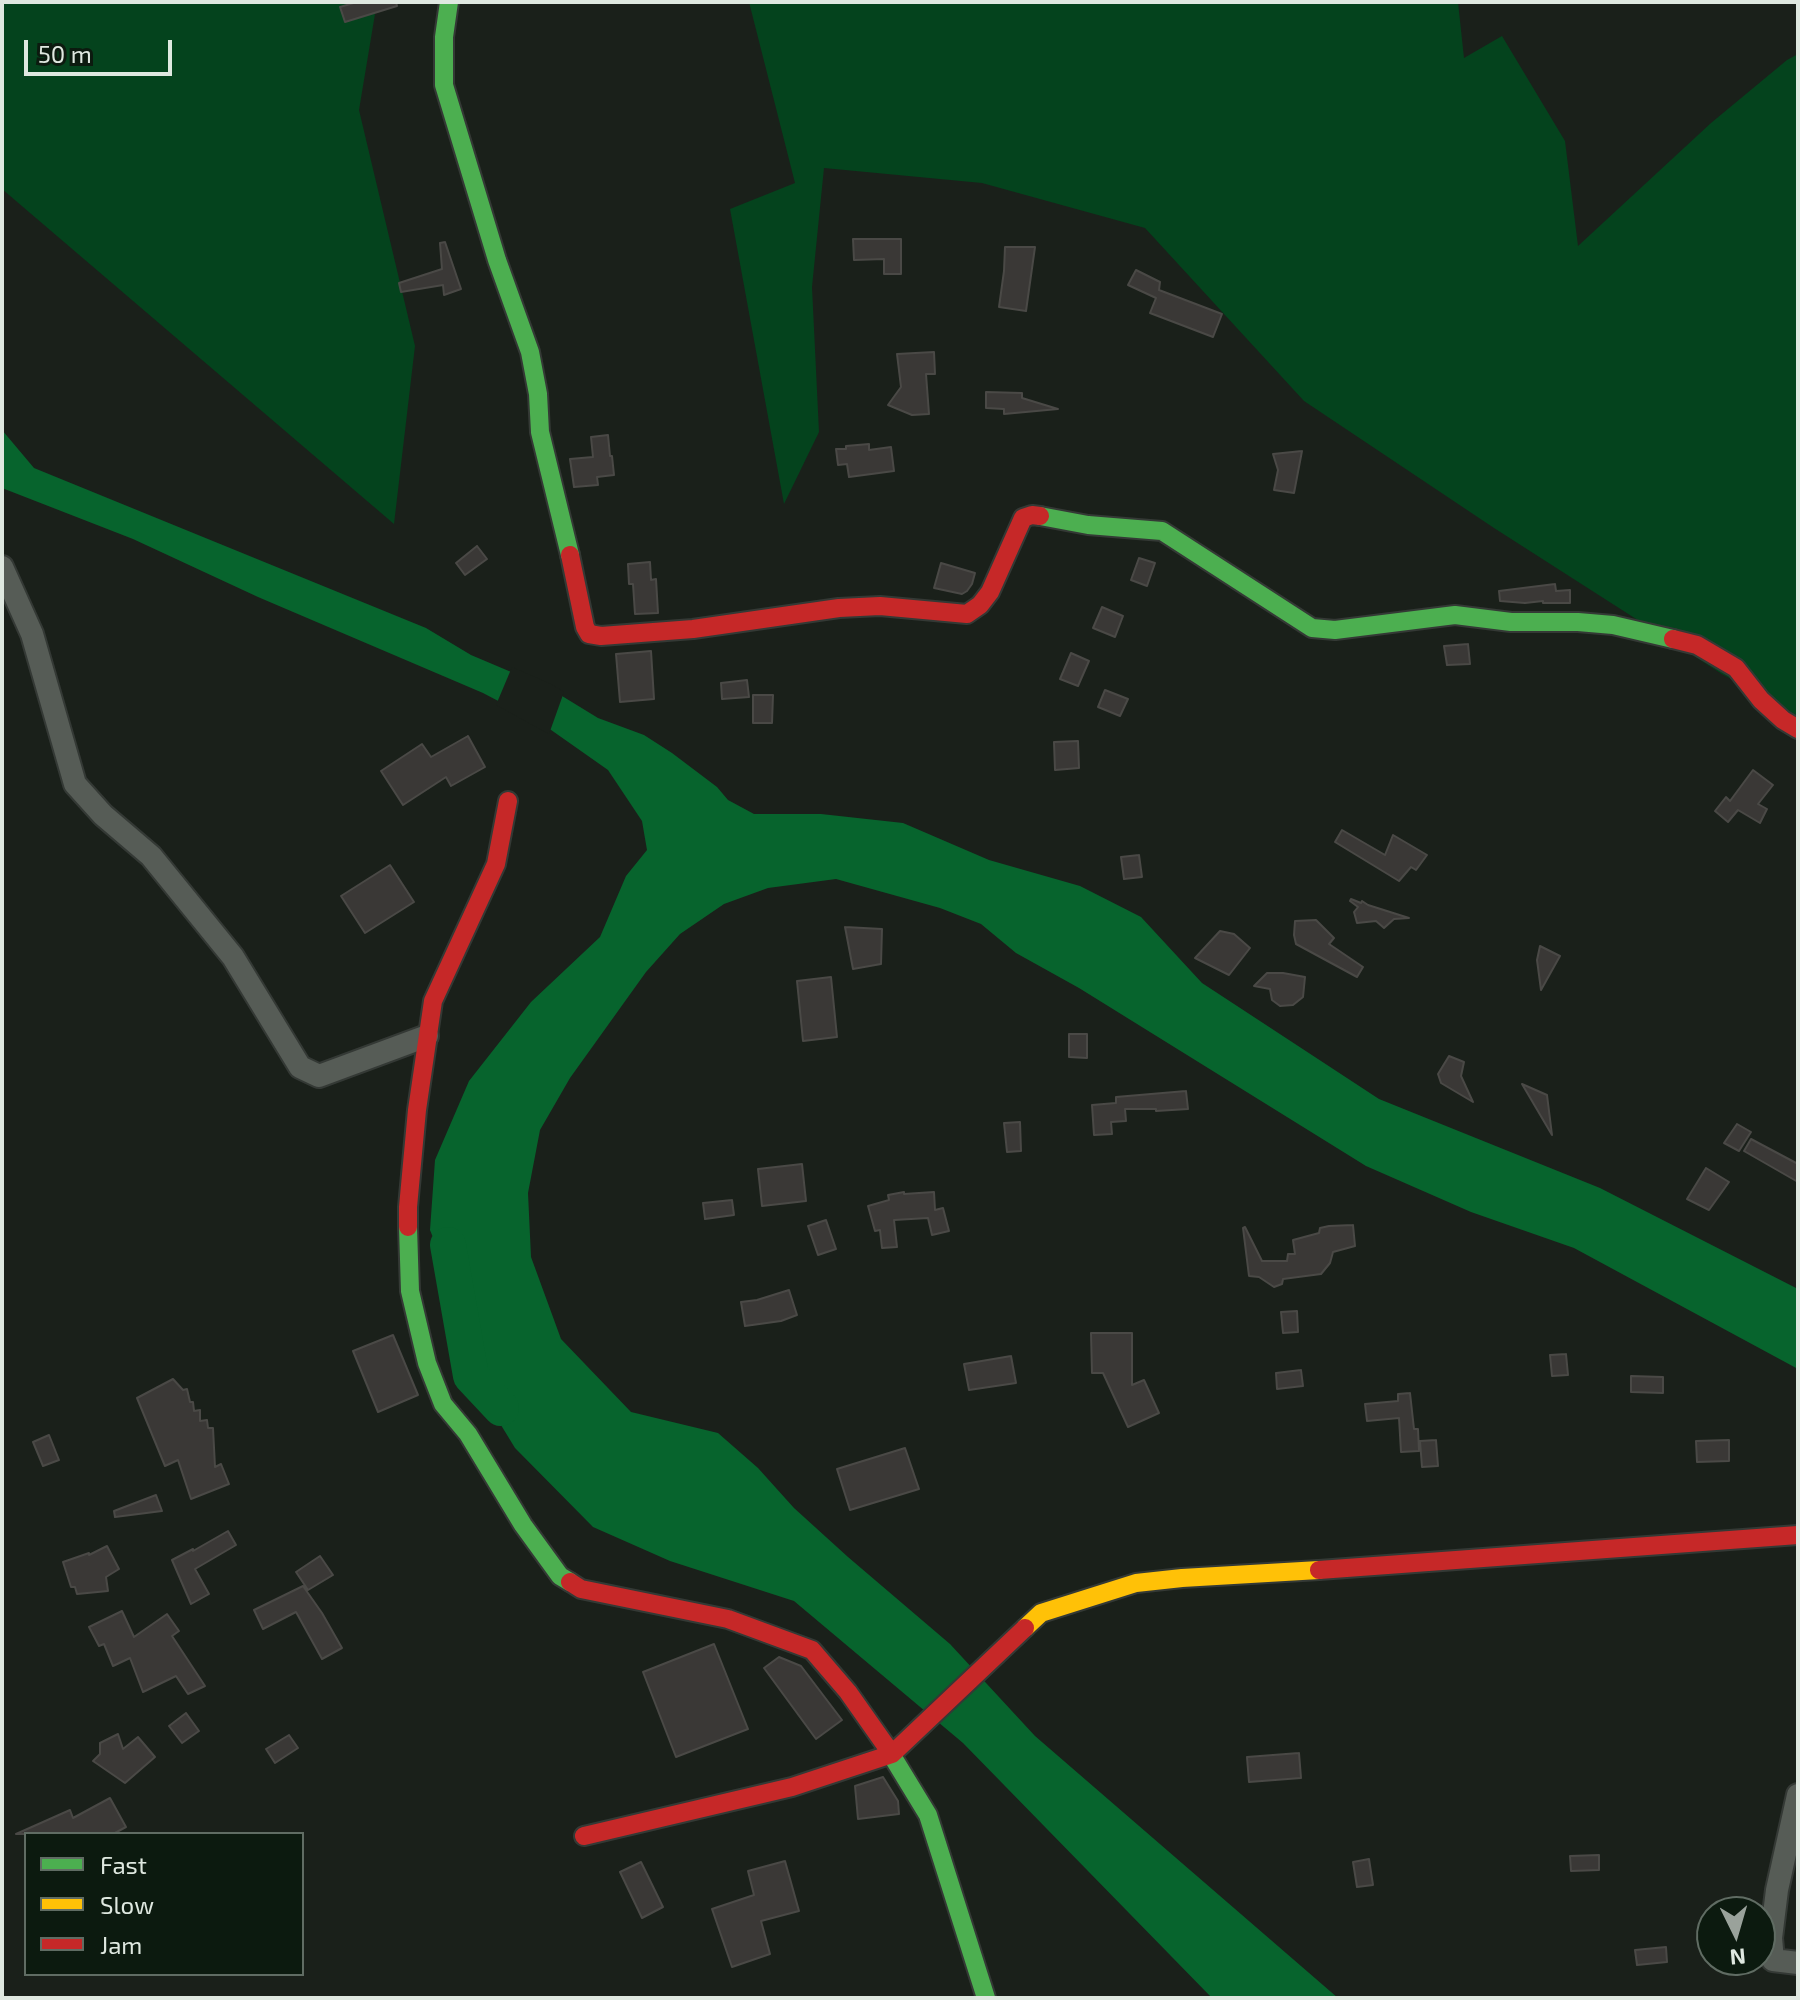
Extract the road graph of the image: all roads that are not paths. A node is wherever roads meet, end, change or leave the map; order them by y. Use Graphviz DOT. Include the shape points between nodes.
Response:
graph roads {
  1 [pos="449,2"];
  2 [pos="2,567"];
  3 [pos="1798,729"];
  4 [pos="508,801"];
  5 [pos="427,1036"];
  6 [pos="1798,1535"];
  7 [pos="896,1750"];
  8 [pos="1798,1795"];
  9 [pos="584,1836"];
  10 [pos="1798,1963"];
  11 [pos="986,1998"];
  1 -- 3 [label="street" via="444,85 530,352 540,432 589,634 693,629 839,608 967,614 990,592 1023,518 1032,515 1162,531 1312,628 1335,630 1455,615 1613,625 1697,645 1736,668 1761,700"];
  2 -- 5 [label="street" via="32,634 75,784 151,856 233,957 300,1067 319,1076"];
  4 -- 5 [label="street" via="496,864 433,1001"];
  5 -- 7 [label="street" via="408,1207 410,1291 443,1404 560,1576 581,1589 728,1619 812,1650"];
  6 -- 7 [label="street" via="1136,1583 1041,1613"];
  7 -- 9 [label="street" via="792,1787"];
  7 -- 11 [label="street" via="928,1815"];
  8 -- 10 [label="street" via="1771,1938 1773,1960"];
}
